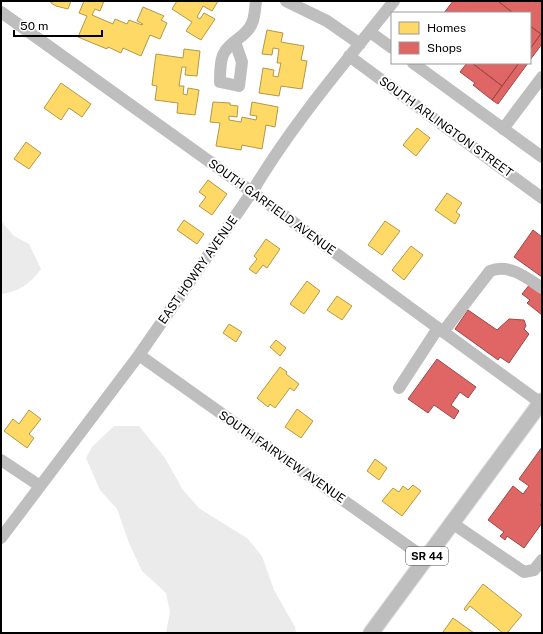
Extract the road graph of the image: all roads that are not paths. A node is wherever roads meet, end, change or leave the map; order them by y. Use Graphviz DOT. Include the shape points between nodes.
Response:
graph roads {
  1 [pos="256,1"];
  2 [pos="286,1"];
  3 [pos="394,1"];
  4 [pos="304,5"];
  5 [pos="1,12"];
  6 [pos="370,32"];
  7 [pos="235,42"];
  8 [pos="360,44"];
  9 [pos="391,47"];
  10 [pos="349,56"];
  11 [pos="414,64"];
  12 [pos="542,77"];
  13 [pos="503,129"];
  14 [pos="542,157"];
  15 [pos="252,192"];
  16 [pos="542,198"];
  17 [pos="542,288"];
  18 [pos="440,330"];
  19 [pos="139,355"];
  20 [pos="399,388"];
  21 [pos="541,403"];
  22 [pos="1,460"];
  23 [pos="40,486"];
  24 [pos="452,523"];
  25 [pos="1,538"];
  26 [pos="426,559"];
  27 [pos="542,560"];
  28 [pos="371,633"];
  1 -- 7 [label="street" via="253,22"];
  2 -- 4 [label="street"];
  3 -- 6 [label="street, EAST HOWRY AVENUE"];
  4 -- 8 [label="street"];
  5 -- 15 [label="street, SOUTH GARFIELD AVENUE"];
  6 -- 8 [label="street, EAST HOWRY AVENUE"];
  6 -- 9 [label="street"];
  8 -- 10 [label="street, EAST HOWRY AVENUE"];
  10 -- 15 [label="street, EAST HOWRY AVENUE" via="268,164"];
  10 -- 16 [label="street, SOUTH ARLINGTON STREET"];
  11 -- 13 [label="street"];
  12 -- 13 [label="street"];
  13 -- 14 [label="street"];
  15 -- 18 [label="street, SOUTH GARFIELD AVENUE"];
  15 -- 19 [label="street, EAST HOWRY AVENUE"];
  17 -- 18 [label="street" via="503,268 490,271"];
  18 -- 20 [label="street"];
  18 -- 21 [label="street, SOUTH GARFIELD AVENUE"];
  19 -- 23 [label="street, EAST HOWRY AVENUE"];
  19 -- 26 [label="street, SOUTH FAIRVIEW AVENUE"];
  21 -- 24 [label="main road, SR 44"];
  22 -- 23 [label="street"];
  23 -- 25 [label="street, EAST HOWRY AVENUE"];
  24 -- 26 [label="main road, SR 44"];
  24 -- 27 [label="street" via="524,572 534,570"];
  26 -- 28 [label="main road, SR 44"];
}
